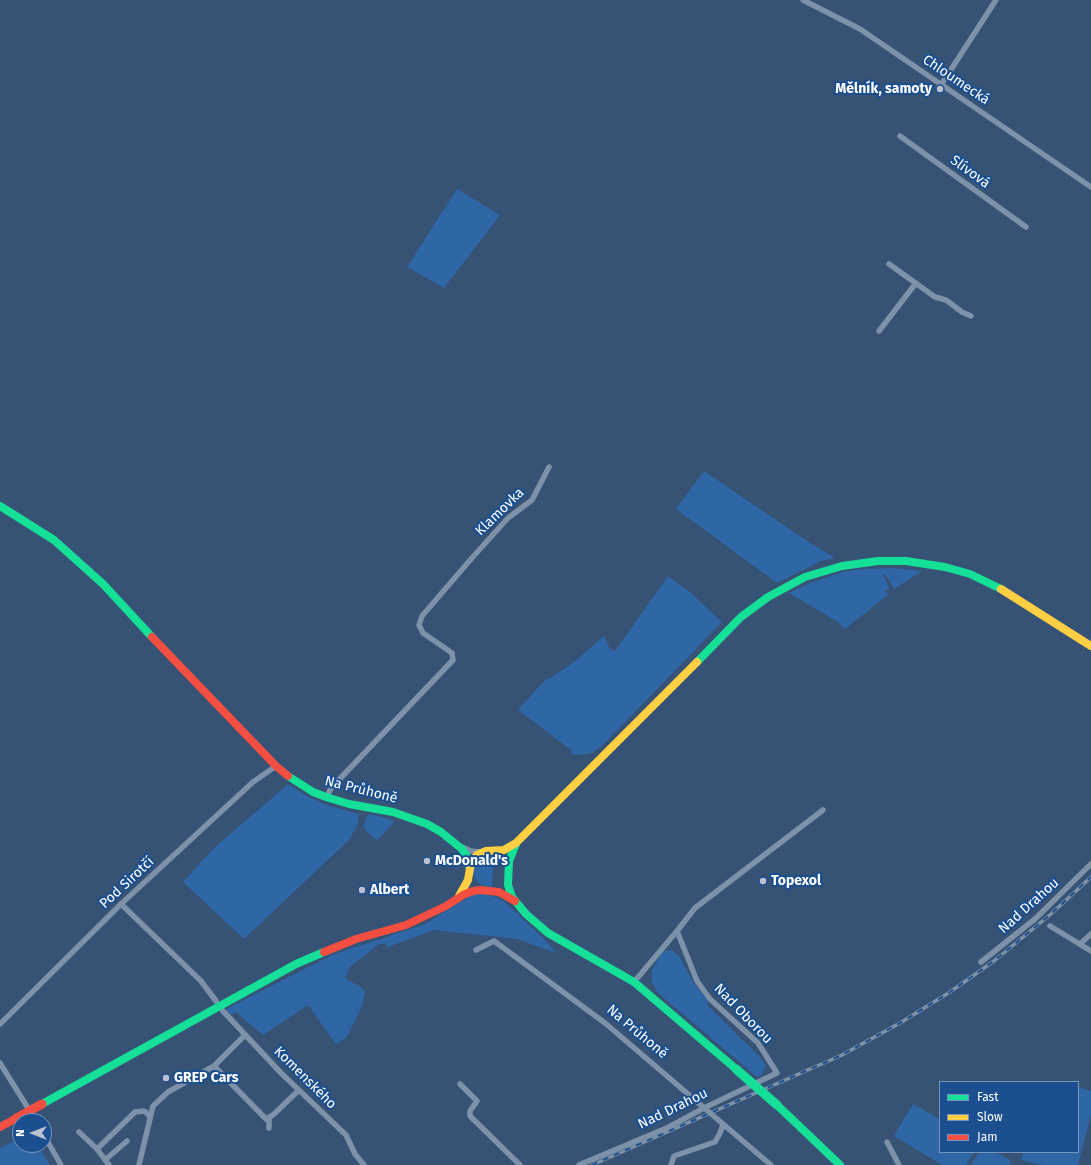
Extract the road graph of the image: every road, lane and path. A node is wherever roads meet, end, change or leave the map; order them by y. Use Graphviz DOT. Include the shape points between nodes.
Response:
graph roads {
  1 [pos="803,0"];
  2 [pos="996,0"];
  3 [pos="941,85"];
  4 [pos="900,136"];
  5 [pos="1091,187"];
  6 [pos="1026,227"];
  7 [pos="889,264"];
  8 [pos="916,283"];
  9 [pos="971,316"];
  10 [pos="879,331"];
  11 [pos="549,467"];
  12 [pos="0,506"];
  13 [pos="1091,646"];
  14 [pos="276,766"];
  15 [pos="326,797"];
  16 [pos="823,810"];
  17 [pos="516,843"];
  18 [pos="459,846"];
  19 [pos="494,851"];
  20 [pos="483,852"];
  21 [pos="1091,864"];
  22 [pos="508,866"];
  23 [pos="469,869"];
  24 [pos="508,877"];
  25 [pos="487,890"];
  26 [pos="458,898"];
  27 [pos="515,901"];
  28 [pos="121,904"];
  29 [pos="1050,926"];
  30 [pos="677,931"];
  31 [pos="1091,934"];
  32 [pos="1080,944"];
  33 [pos="476,950"];
  34 [pos="1091,951"];
  35 [pos="981,962"];
  36 [pos="634,982"];
  37 [pos="216,1001"];
  38 [pos="223,1011"];
  39 [pos="0,1024"];
  40 [pos="245,1035"];
  41 [pos="0,1063"];
  42 [pos="214,1066"];
  43 [pos="777,1073"];
  44 [pos="460,1084"];
  45 [pos="299,1090"];
  46 [pos="704,1108"];
  47 [pos="31,1113"];
  48 [pos="150,1117"];
  49 [pos="269,1118"];
  50 [pos="723,1125"];
  51 [pos="0,1127"];
  52 [pos="269,1128"];
  53 [pos="79,1132"];
  54 [pos="127,1141"];
  55 [pos="887,1142"];
  56 [pos="52,1149"];
  57 [pos="97,1149"];
  58 [pos="107,1163"];
  59 [pos="61,1165"];
  60 [pos="139,1165"];
  61 [pos="364,1165"];
  62 [pos="520,1165"];
  63 [pos="579,1165"];
  64 [pos="672,1165"];
  65 [pos="771,1165"];
  66 [pos="840,1165"];
  67 [pos="898,1165"];
  1 -- 3 [label="street, Chloumecká" via="860,29"];
  2 -- 3 [label="street"];
  3 -- 5 [label="street, Chloumecká"];
  4 -- 6 [label="street, Slívová"];
  7 -- 8 [label="street"];
  8 -- 9 [label="street" via="935,297 946,300"];
  8 -- 10 [label="street"];
  11 -- 15 [label="street, Klamovka" via="532,500 511,515 422,616 420,630 452,653 453,660 332,787"];
  12 -- 14 [label="main road, Na Průhoně" via="67,550 103,584"];
  13 -- 17 [label="main road" via="994,584 945,566 878,560 817,573 780,589 741,617"];
  14 -- 15 [label="main road, Na Průhoně" via="302,786"];
  14 -- 28 [label="street, Pod Sirotčí" via="253,782"];
  15 -- 18 [label="main road, Na Průhoně" via="418,820 433,827"];
  16 -- 30 [label="street" via="695,908"];
  17 -- 19 [label="main road" via="504,850"];
  17 -- 22 [label="main road"];
  18 -- 20 [label="street, Na Průhoně"];
  18 -- 23 [label="main road, Na Průhoně" via="465,853"];
  19 -- 20 [label="main road"];
  19 -- 22 [label="main road" via="503,857"];
  20 -- 23 [label="main road" via="474,857"];
  21 -- 35 [label="street, Nad Drahou" via="1035,919"];
  22 -- 24 [label="main road"];
  23 -- 25 [label="main road" via="473,884"];
  23 -- 26 [label="main road" via="464,889"];
  24 -- 25 [label="main road" via="501,887"];
  24 -- 27 [label="main road" via="508,888"];
  25 -- 26 [label="main road" via="473,891"];
  25 -- 27 [label="main road" via="503,894"];
  26 -- 51 [label="main road, bridge" via="440,910 406,925 350,941 296,964"];
  27 -- 36 [label="main road" via="548,933"];
  28 -- 37 [label="street" via="201,981"];
  28 -- 39 [label="street, Pod Sirotčí"];
  29 -- 32 [label="street"];
  30 -- 36 [label="street"];
  30 -- 43 [label="street, Nad Oborou" via="697,981 710,999 758,1043"];
  31 -- 32 [label="street"];
  32 -- 34 [label="street"];
  33 -- 46 [label="street, Na Průhoně" via="494,941 605,1023"];
  36 -- 66 [label="main road, bridge" via="777,1105"];
  38 -- 40 [label="street, Komenského"];
  40 -- 42 [label="street"];
  40 -- 45 [label="street, Komenského"];
  41 -- 47 [label="street"];
  42 -- 48 [label="street" via="168,1092 153,1106"];
  42 -- 49 [label="street" via="264,1118"];
  43 -- 46 [label="street, Nad Drahou"];
  44 -- 62 [label="street" via="477,1101 470,1111 470,1116"];
  45 -- 49 [label="street"];
  45 -- 61 [label="street, Komenského" via="346,1135 355,1154"];
  46 -- 50 [label="street, Na Průhoně"];
  46 -- 63 [label="street, Nad Drahou" via="669,1127"];
  48 -- 57 [label="street" via="144,1111 135,1112"];
  48 -- 60 [label="street"];
  49 -- 52 [label="street"];
  50 -- 64 [label="street" via="715,1142 674,1156"];
  50 -- 65 [label="street, Na Průhoně"];
  53 -- 57 [label="street"];
  54 -- 58 [label="street"];
  55 -- 67 [label="street"];
  56 -- 59 [label="street"];
  57 -- 58 [label="street"];
}
